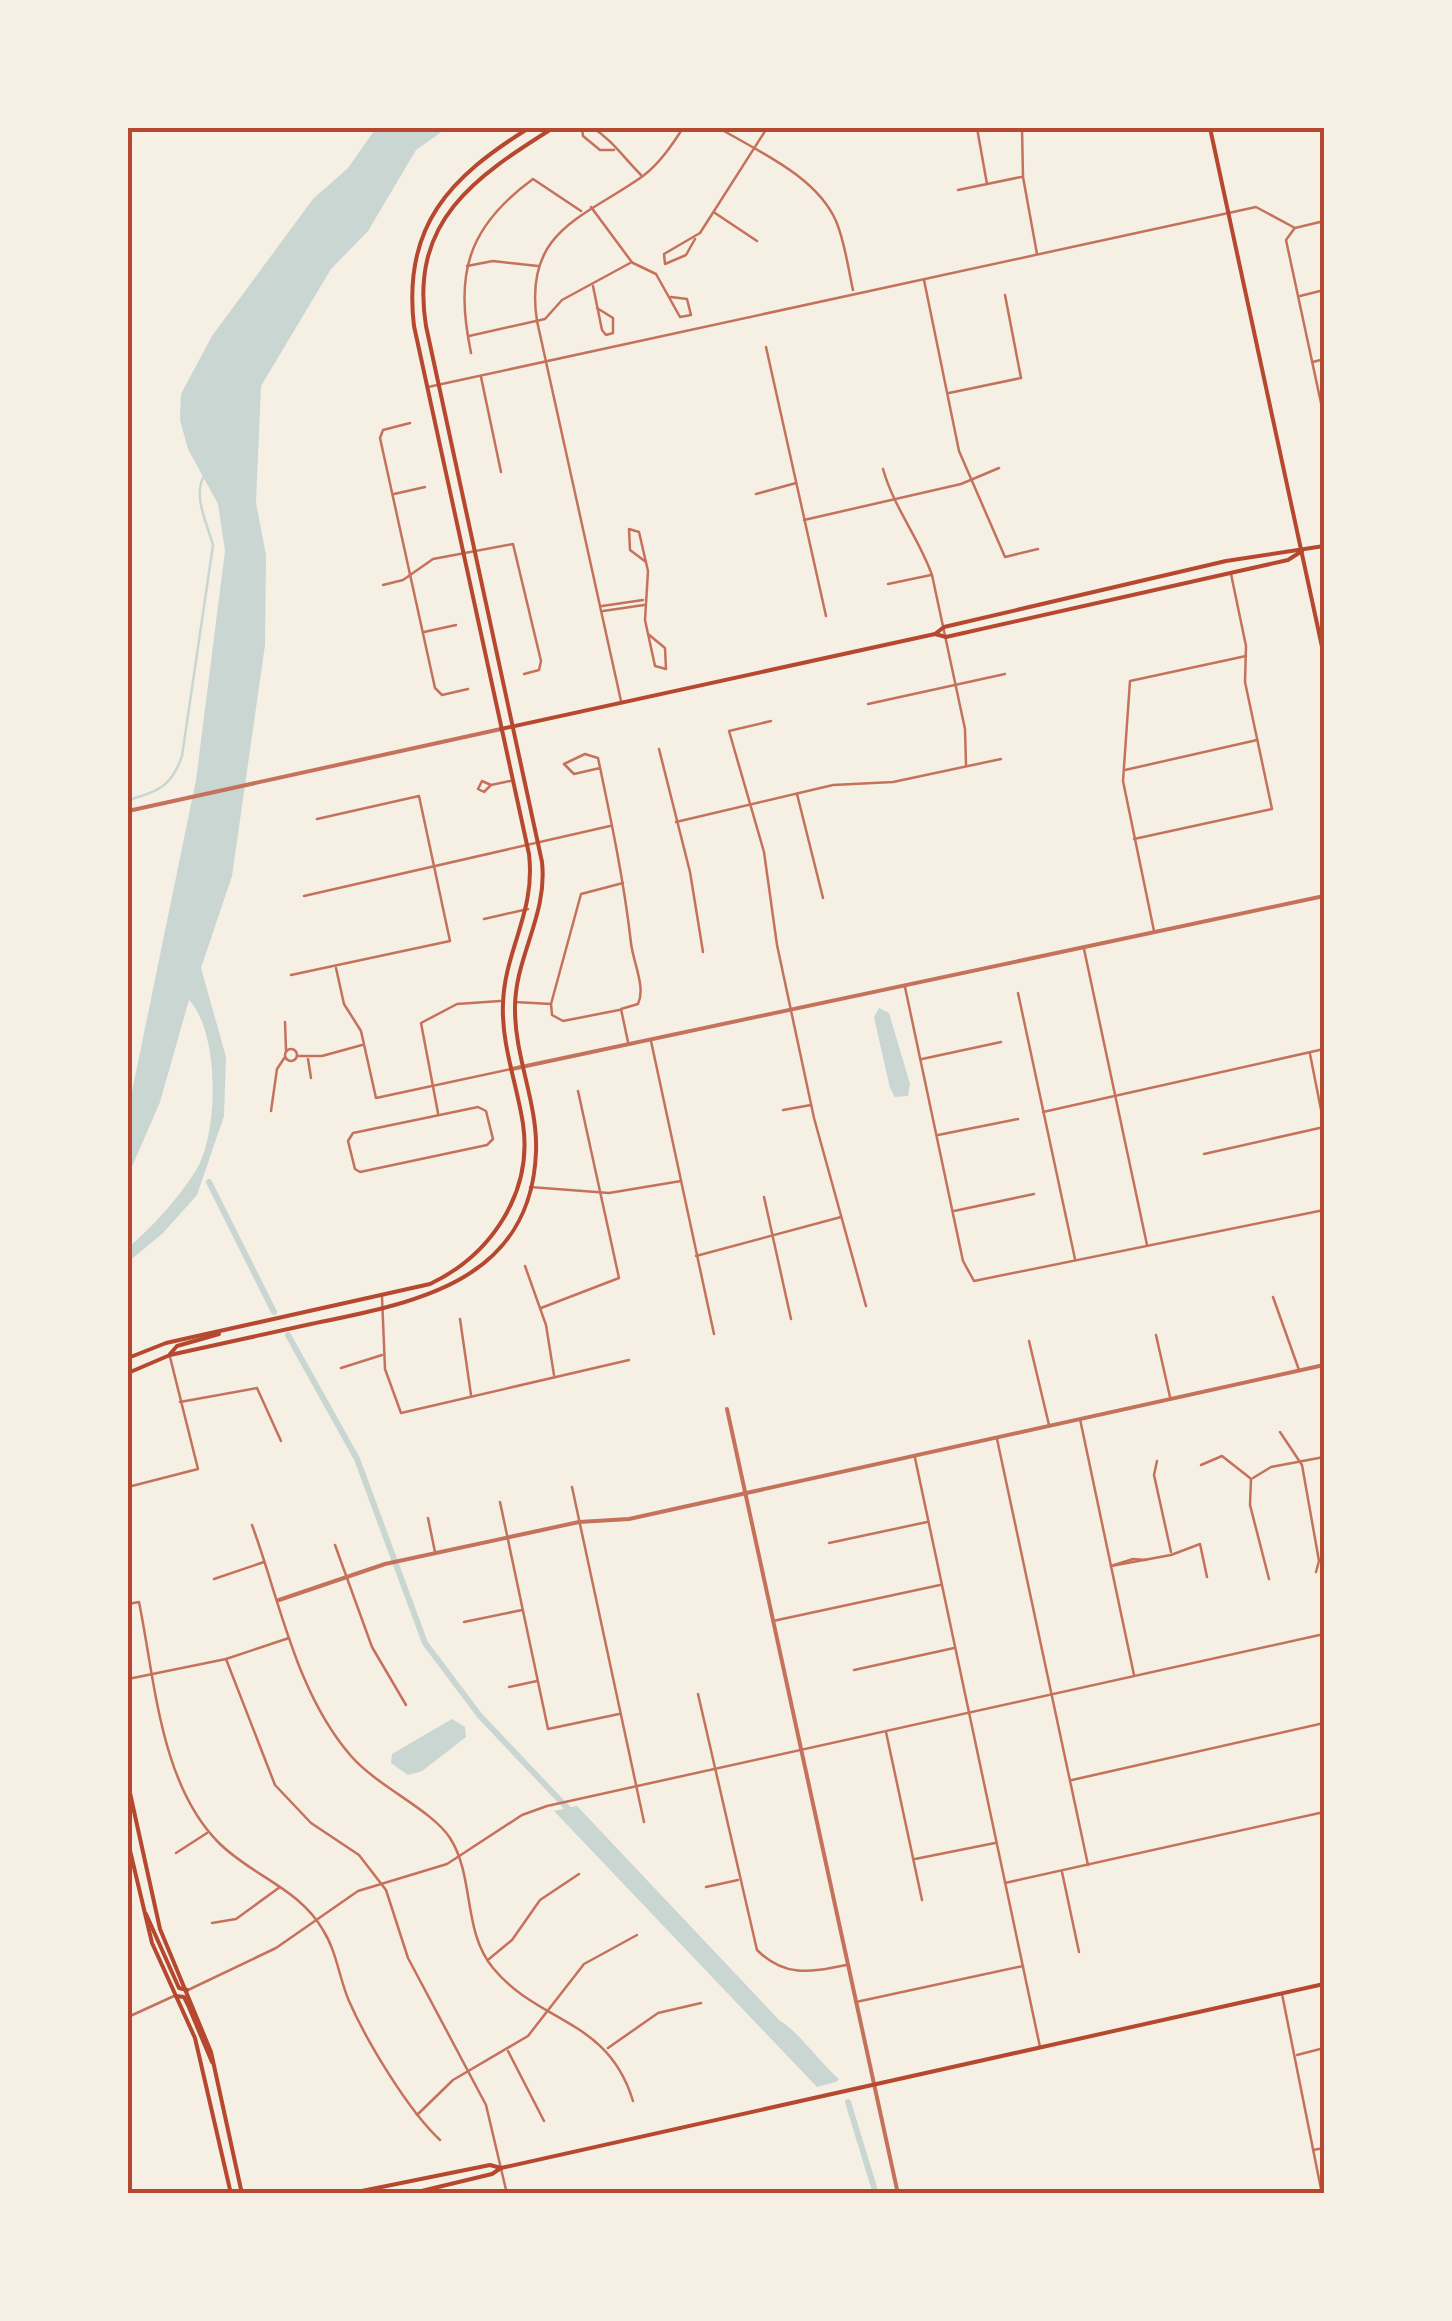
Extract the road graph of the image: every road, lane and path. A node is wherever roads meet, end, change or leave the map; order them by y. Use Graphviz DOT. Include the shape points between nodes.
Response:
graph roads {
  1 [pos="529,128"];
  2 [pos="554,128"];
  3 [pos="582,128"];
  4 [pos="593,128"];
  5 [pos="683,128"];
  6 [pos="719,128"];
  7 [pos="767,128"];
  8 [pos="977,128"];
  9 [pos="1022,128"];
  10 [pos="1210,128"];
  11 [pos="754,149"];
  12 [pos="615,150"];
  13 [pos="642,176"];
  14 [pos="1023,177"];
  15 [pos="987,184"];
  16 [pos="958,190"];
  17 [pos="590,206"];
  18 [pos="582,211"];
  19 [pos="714,212"];
  20 [pos="1229,213"];
  21 [pos="1324,221"];
  22 [pos="1295,228"];
  23 [pos="695,239"];
  24 [pos="757,240"];
  25 [pos="1037,256"];
  26 [pos="632,262"];
  27 [pos="466,266"];
  28 [pos="540,266"];
  29 [pos="924,278"];
  30 [pos="592,284"];
  31 [pos="1324,290"];
  32 [pos="854,293"];
  33 [pos="1004,295"];
  34 [pos="1298,296"];
  35 [pos="671,297"];
  36 [pos="598,308"];
  37 [pos="537,321"];
  38 [pos="468,337"];
  39 [pos="766,347"];
  40 [pos="471,353"];
  41 [pos="1324,359"];
  42 [pos="546,362"];
  43 [pos="1313,362"];
  44 [pos="480,376"];
  45 [pos="439,384"];
  46 [pos="427,387"];
  47 [pos="948,393"];
  48 [pos="1324,417"];
  49 [pos="410,423"];
  50 [pos="1000,468"];
  51 [pos="882,470"];
  52 [pos="501,472"];
  53 [pos="970,481"];
  54 [pos="797,483"];
  55 [pos="425,487"];
  56 [pos="392,494"];
  57 [pos="756,494"];
  58 [pos="894,502"];
  59 [pos="804,520"];
  60 [pos="1324,546"];
  61 [pos="1038,549"];
  62 [pos="475,551"];
  63 [pos="1302,551"];
  64 [pos="463,552"];
  65 [pos="646,562"];
  66 [pos="1230,573"];
  67 [pos="410,575"];
  68 [pos="932,575"];
  69 [pos="888,584"];
  70 [pos="382,586"];
  71 [pos="644,603"];
  72 [pos="601,609"];
  73 [pos="826,616"];
  74 [pos="456,625"];
  75 [pos="944,627"];
  76 [pos="422,632"];
  77 [pos="648,634"];
  78 [pos="936,634"];
  79 [pos="946,637"];
  80 [pos="1246,656"];
  81 [pos="1324,656"];
  82 [pos="524,674"];
  83 [pos="1005,674"];
  84 [pos="956,685"];
  85 [pos="468,689"];
  86 [pos="621,703"];
  87 [pos="868,704"];
  88 [pos="771,721"];
  89 [pos="512,727"];
  90 [pos="500,729"];
  91 [pos="1257,740"];
  92 [pos="659,749"];
  93 [pos="1001,759"];
  94 [pos="966,766"];
  95 [pos="600,768"];
  96 [pos="1124,770"];
  97 [pos="512,780"];
  98 [pos="492,785"];
  99 [pos="797,792"];
  100 [pos="750,806"];
  101 [pos="128,811"];
  102 [pos="316,818"];
  103 [pos="676,822"];
  104 [pos="612,826"];
  105 [pos="1134,838"];
  106 [pos="539,842"];
  107 [pos="528,847"];
  108 [pos="434,867"];
  109 [pos="624,883"];
  110 [pos="304,896"];
  111 [pos="1324,896"];
  112 [pos="823,898"];
  113 [pos="528,909"];
  114 [pos="484,918"];
  115 [pos="1154,932"];
  116 [pos="1084,948"];
  117 [pos="703,952"];
  118 [pos="336,966"];
  119 [pos="291,976"];
  120 [pos="904,985"];
  121 [pos="1018,993"];
  122 [pos="503,1001"];
  123 [pos="515,1002"];
  124 [pos="551,1004"];
  125 [pos="620,1009"];
  126 [pos="791,1010"];
  127 [pos="285,1022"];
  128 [pos="651,1040"];
  129 [pos="1001,1042"];
  130 [pos="364,1044"];
  131 [pos="628,1044"];
  132 [pos="1324,1050"];
  133 [pos="1310,1053"];
  134 [pos="286,1054"];
  135 [pos="297,1056"];
  136 [pos="308,1058"];
  137 [pos="920,1060"];
  138 [pos="524,1067"];
  139 [pos="512,1069"];
  140 [pos="311,1078"];
  141 [pos="432,1086"];
  142 [pos="578,1091"];
  143 [pos="1115,1097"];
  144 [pos="811,1104"];
  145 [pos="783,1110"];
  146 [pos="270,1111"];
  147 [pos="1043,1112"];
  148 [pos="438,1115"];
  149 [pos="1018,1119"];
  150 [pos="1324,1127"];
  151 [pos="936,1136"];
  152 [pos="1204,1154"];
  153 [pos="682,1180"];
  154 [pos="530,1188"];
  155 [pos="601,1193"];
  156 [pos="1034,1194"];
  157 [pos="764,1197"];
  158 [pos="1324,1210"];
  159 [pos="952,1211"];
  160 [pos="842,1217"];
  161 [pos="773,1235"];
  162 [pos="1147,1246"];
  163 [pos="696,1256"];
  164 [pos="1075,1259"];
  165 [pos="525,1266"];
  166 [pos="382,1297"];
  167 [pos="1272,1297"];
  168 [pos="866,1306"];
  169 [pos="541,1308"];
  170 [pos="384,1309"];
  171 [pos="460,1319"];
  172 [pos="791,1319"];
  173 [pos="223,1331"];
  174 [pos="714,1334"];
  175 [pos="1156,1335"];
  176 [pos="1029,1340"];
  177 [pos="170,1355"];
  178 [pos="383,1355"];
  179 [pos="128,1358"];
  180 [pos="629,1360"];
  181 [pos="1324,1365"];
  182 [pos="340,1368"];
  183 [pos="1299,1372"];
  184 [pos="128,1373"];
  185 [pos="554,1377"];
  186 [pos="471,1395"];
  187 [pos="1171,1399"];
  188 [pos="180,1402"];
  189 [pos="727,1409"];
  190 [pos="1080,1419"];
  191 [pos="1049,1426"];
  192 [pos="1280,1432"];
  193 [pos="997,1438"];
  194 [pos="281,1441"];
  195 [pos="1324,1456"];
  196 [pos="914,1457"];
  197 [pos="1157,1461"];
  198 [pos="1299,1462"];
  199 [pos="1200,1465"];
  200 [pos="1251,1480"];
  201 [pos="128,1487"];
  202 [pos="572,1487"];
  203 [pos="746,1494"];
  204 [pos="500,1502"];
  205 [pos="428,1518"];
  206 [pos="579,1522"];
  207 [pos="928,1522"];
  208 [pos="252,1525"];
  209 [pos="508,1537"];
  210 [pos="829,1544"];
  211 [pos="336,1545"];
  212 [pos="435,1553"];
  213 [pos="1171,1555"];
  214 [pos="266,1562"];
  215 [pos="1111,1566"];
  216 [pos="1316,1572"];
  217 [pos="346,1576"];
  218 [pos="1206,1577"];
  219 [pos="214,1579"];
  220 [pos="1269,1579"];
  221 [pos="942,1585"];
  222 [pos="279,1600"];
  223 [pos="128,1604"];
  224 [pos="523,1610"];
  225 [pos="464,1622"];
  226 [pos="773,1622"];
  227 [pos="1324,1634"];
  228 [pos="291,1638"];
  229 [pos="956,1648"];
  230 [pos="226,1660"];
  231 [pos="854,1670"];
  232 [pos="154,1675"];
  233 [pos="1134,1676"];
  234 [pos="128,1680"];
  235 [pos="538,1680"];
  236 [pos="509,1687"];
  237 [pos="698,1694"];
  238 [pos="1051,1694"];
  239 [pos="406,1705"];
  240 [pos="969,1712"];
  241 [pos="620,1713"];
  242 [pos="1324,1723"];
  243 [pos="886,1730"];
  244 [pos="800,1750"];
  245 [pos="714,1770"];
  246 [pos="1070,1780"];
  247 [pos="128,1784"];
  248 [pos="636,1786"];
  249 [pos="1324,1812"];
  250 [pos="644,1822"];
  251 [pos="208,1832"];
  252 [pos="128,1842"];
  253 [pos="996,1842"];
  254 [pos="176,1853"];
  255 [pos="458,1858"];
  256 [pos="914,1860"];
  257 [pos="1088,1865"];
  258 [pos="1062,1870"];
  259 [pos="579,1874"];
  260 [pos="739,1880"];
  261 [pos="382,1882"];
  262 [pos="1005,1882"];
  263 [pos="281,1886"];
  264 [pos="706,1887"];
  265 [pos="922,1900"];
  266 [pos="142,1907"];
  267 [pos="316,1919"];
  268 [pos="212,1923"];
  269 [pos="637,1935"];
  270 [pos="1079,1952"];
  271 [pos="488,1960"];
  272 [pos="846,1964"];
  273 [pos="1023,1966"];
  274 [pos="1324,1984"];
  275 [pos="187,1990"];
  276 [pos="1282,1994"];
  277 [pos="176,1996"];
  278 [pos="854,2003"];
  279 [pos="701,2004"];
  280 [pos="550,2009"];
  281 [pos="128,2017"];
  282 [pos="1040,2048"];
  283 [pos="1324,2048"];
  284 [pos="606,2049"];
  285 [pos="508,2050"];
  286 [pos="1294,2055"];
  287 [pos="216,2070"];
  288 [pos="468,2072"];
  289 [pos="874,2086"];
  290 [pos="633,2101"];
  291 [pos="416,2116"];
  292 [pos="544,2121"];
  293 [pos="440,2140"];
  294 [pos="1324,2148"];
  295 [pos="1313,2150"];
  296 [pos="502,2168"];
  297 [pos="231,2194"];
  298 [pos="242,2194"];
  299 [pos="347,2194"];
  300 [pos="409,2194"];
  301 [pos="508,2194"];
  302 [pos="898,2194"];
  303 [pos="1322,2194"];
  1 -- 46 [label="main road" via="461,176 421,238 412,312"];
  2 -- 45 [label="main road" via="474,182 441,226 423,289"];
  3 -- 12 [label="street" via="582,136 600,150"];
  4 -- 12 [label="street"];
  5 -- 13 [label="street"];
  6 -- 11 [label="street"];
  7 -- 11 [label="street"];
  8 -- 15 [label="street"];
  9 -- 14 [label="street"];
  10 -- 20 [label="main road"];
  11 -- 19 [label="street"];
  11 -- 32 [label="street" via="804,182 830,209"];
  12 -- 13 [label="street"];
  13 -- 17 [label="street"];
  14 -- 15 [label="street"];
  14 -- 25 [label="street"];
  15 -- 16 [label="street"];
  17 -- 18 [label="street"];
  17 -- 26 [label="street"];
  18 -- 27 [label="street" via="533,179 482,231"];
  18 -- 28 [label="street" via="553,239"];
  19 -- 23 [label="street"];
  19 -- 24 [label="street"];
  20 -- 22 [label="street" via="1262,207"];
  20 -- 25 [label="street"];
  20 -- 63 [label="main road"];
  21 -- 22 [label="street"];
  22 -- 34 [label="street" via="1286,240"];
  23 -- 23 [label="street" via="677,243 664,254 665,264 686,255"];
  25 -- 29 [label="street"];
  26 -- 30 [label="street"];
  26 -- 35 [label="street" via="656,274"];
  27 -- 28 [label="street"];
  27 -- 38 [label="street" via="462,304"];
  28 -- 37 [label="street"];
  29 -- 32 [label="street"];
  29 -- 47 [label="street"];
  30 -- 36 [label="street"];
  30 -- 37 [label="street"];
  31 -- 34 [label="street"];
  32 -- 42 [label="street"];
  33 -- 47 [label="street" via="1021,378"];
  34 -- 43 [label="street"];
  35 -- 35 [label="street" via="680,317 692,315 687,299"];
  36 -- 36 [label="street" via="604,333 614,333 614,318"];
  37 -- 38 [label="street"];
  37 -- 42 [label="street"];
  38 -- 40 [label="street"];
  39 -- 54 [label="street"];
  41 -- 43 [label="street"];
  42 -- 44 [label="street"];
  42 -- 72 [label="street"];
  43 -- 48 [label="street"];
  44 -- 45 [label="street"];
  44 -- 52 [label="street"];
  45 -- 46 [label="street"];
  45 -- 62 [label="main road"];
  46 -- 64 [label="main road"];
  47 -- 53 [label="street"];
  49 -- 56 [label="street" via="381,433"];
  50 -- 53 [label="street"];
  51 -- 58 [label="street"];
  53 -- 58 [label="street"];
  53 -- 61 [label="street" via="1005,557"];
  54 -- 57 [label="street"];
  54 -- 59 [label="street"];
  55 -- 56 [label="street"];
  56 -- 67 [label="street"];
  58 -- 59 [label="street"];
  58 -- 68 [label="street"];
  59 -- 73 [label="street"];
  60 -- 63 [label="main road"];
  62 -- 64 [label="street"];
  62 -- 82 [label="street" via="513,544 542,666"];
  62 -- 89 [label="main road"];
  63 -- 66 [label="main road"];
  63 -- 75 [label="main road" via="1226,561"];
  63 -- 81 [label="main road"];
  64 -- 67 [label="street" via="433,559"];
  64 -- 90 [label="main road"];
  65 -- 65 [label="street" via="630,550 629,529 640,532"];
  65 -- 71 [label="street"];
  66 -- 79 [label="main road"];
  66 -- 80 [label="street"];
  67 -- 70 [label="street"];
  67 -- 76 [label="street"];
  68 -- 69 [label="street"];
  68 -- 75 [label="street"];
  71 -- 72 [label="street"];
  71 -- 77 [label="street"];
  72 -- 86 [label="street"];
  74 -- 76 [label="street"];
  75 -- 78 [label="main road"];
  75 -- 79 [label="street"];
  76 -- 85 [label="street" via="438,694"];
  77 -- 77 [label="street" via="655,666 662,670 665,648"];
  78 -- 79 [label="main road"];
  78 -- 86 [label="main road"];
  79 -- 84 [label="street"];
  80 -- 91 [label="street"];
  80 -- 96 [label="street" via="1130,681"];
  83 -- 84 [label="street"];
  84 -- 87 [label="street"];
  84 -- 94 [label="street"];
  86 -- 89 [label="main road"];
  88 -- 100 [label="street" via="729,731"];
  89 -- 90 [label="main road"];
  89 -- 106 [label="main road"];
  90 -- 97 [label="main road"];
  90 -- 101 [label="street"];
  91 -- 96 [label="street"];
  91 -- 105 [label="street" via="1272,809"];
  92 -- 103 [label="street"];
  93 -- 94 [label="street"];
  94 -- 99 [label="street"];
  95 -- 95 [label="street" via="592,754 564,764 574,774"];
  95 -- 104 [label="street"];
  96 -- 105 [label="street"];
  97 -- 98 [label="street"];
  97 -- 107 [label="main road"];
  99 -- 100 [label="street"];
  99 -- 112 [label="street"];
  100 -- 103 [label="street"];
  100 -- 126 [label="street"];
  102 -- 108 [label="street" via="419,796"];
  103 -- 117 [label="street"];
  104 -- 106 [label="street"];
  104 -- 109 [label="street"];
  105 -- 115 [label="street"];
  106 -- 107 [label="street"];
  106 -- 123 [label="main road" via="541,907"];
  107 -- 108 [label="street"];
  107 -- 113 [label="main road"];
  108 -- 110 [label="street"];
  108 -- 118 [label="street" via="450,941"];
  109 -- 124 [label="street" via="580,896"];
  109 -- 125 [label="street" via="642,994 635,1006"];
  111 -- 115 [label="street"];
  113 -- 114 [label="street"];
  113 -- 122 [label="main road"];
  115 -- 116 [label="street"];
  116 -- 120 [label="street"];
  116 -- 143 [label="street"];
  118 -- 119 [label="street"];
  118 -- 130 [label="street" via="344,1004"];
  120 -- 126 [label="street"];
  120 -- 137 [label="street"];
  121 -- 147 [label="street"];
  122 -- 139 [label="main road"];
  122 -- 141 [label="street" via="457,1004 421,1023"];
  123 -- 124 [label="street"];
  123 -- 138 [label="main road"];
  124 -- 125 [label="street" via="563,1021"];
  125 -- 131 [label="street"];
  126 -- 128 [label="street"];
  126 -- 144 [label="street"];
  127 -- 134 [label="street"];
  128 -- 131 [label="street"];
  128 -- 153 [label="street"];
  129 -- 137 [label="street"];
  130 -- 136 [label="street"];
  130 -- 141 [label="street" via="376,1098"];
  131 -- 138 [label="street"];
  132 -- 133 [label="street"];
  133 -- 143 [label="street"];
  133 -- 150 [label="street"];
  134 -- 135 [label="street" via="294,1050"];
  134 -- 135 [label="street" via="290,1061"];
  134 -- 146 [label="street"];
  135 -- 136 [label="street"];
  136 -- 140 [label="street"];
  137 -- 151 [label="street"];
  138 -- 139 [label="street"];
  138 -- 154 [label="main road" via="536,1150"];
  139 -- 141 [label="street"];
  139 -- 166 [label="main road" via="524,1145 518,1184 494,1236 462,1266"];
  141 -- 148 [label="street"];
  142 -- 155 [label="street"];
  143 -- 147 [label="street"];
  143 -- 162 [label="street"];
  144 -- 145 [label="street"];
  144 -- 160 [label="street"];
  147 -- 164 [label="street"];
  148 -- 148 [label="street" via="350,1136 356,1172 493,1139 483,1108"];
  149 -- 151 [label="street"];
  150 -- 152 [label="street"];
  151 -- 159 [label="street"];
  153 -- 155 [label="street"];
  153 -- 163 [label="street"];
  154 -- 155 [label="street"];
  154 -- 170 [label="main road" via="506,1241 476,1270 429,1297"];
  155 -- 169 [label="street" via="619,1278"];
  156 -- 159 [label="street"];
  157 -- 161 [label="street"];
  158 -- 162 [label="street"];
  159 -- 164 [label="street" via="974,1281"];
  160 -- 161 [label="street"];
  160 -- 168 [label="street"];
  161 -- 163 [label="street"];
  161 -- 172 [label="street"];
  162 -- 164 [label="street"];
  163 -- 174 [label="street"];
  165 -- 169 [label="street"];
  166 -- 170 [label="street"];
  166 -- 173 [label="main road"];
  167 -- 183 [label="street"];
  169 -- 185 [label="street"];
  170 -- 177 [label="main road"];
  170 -- 178 [label="street"];
  171 -- 186 [label="street"];
  173 -- 177 [label="main road"];
  173 -- 179 [label="main road"];
  175 -- 187 [label="street"];
  176 -- 191 [label="street"];
  177 -- 184 [label="main road"];
  177 -- 188 [label="street"];
  178 -- 182 [label="street"];
  178 -- 186 [label="street" via="401,1413"];
  180 -- 185 [label="street"];
  181 -- 183 [label="street"];
  183 -- 187 [label="street"];
  185 -- 186 [label="street"];
  187 -- 190 [label="street"];
  188 -- 194 [label="street" via="257,1388"];
  188 -- 201 [label="street" via="198,1469"];
  189 -- 203 [label="street"];
  190 -- 191 [label="street"];
  190 -- 215 [label="street"];
  191 -- 193 [label="street"];
  192 -- 198 [label="street"];
  193 -- 196 [label="street"];
  193 -- 238 [label="street"];
  195 -- 198 [label="street"];
  196 -- 203 [label="street"];
  196 -- 207 [label="street"];
  197 -- 213 [label="street" via="1154,1475"];
  198 -- 200 [label="street" via="1271,1467"];
  198 -- 216 [label="street"];
  199 -- 200 [label="street" via="1222,1456"];
  200 -- 220 [label="street" via="1250,1506"];
  202 -- 206 [label="street"];
  203 -- 206 [label="street" via="609,1523"];
  203 -- 226 [label="street"];
  204 -- 209 [label="street"];
  205 -- 212 [label="street"];
  206 -- 209 [label="street"];
  206 -- 241 [label="street"];
  207 -- 210 [label="street"];
  207 -- 221 [label="street"];
  208 -- 214 [label="street"];
  209 -- 212 [label="street"];
  209 -- 224 [label="street"];
  211 -- 217 [label="street"];
  212 -- 217 [label="street"];
  213 -- 215 [label="street"];
  213 -- 218 [label="street" via="1200,1544"];
  214 -- 219 [label="street"];
  214 -- 222 [label="street"];
  215 -- 233 [label="street"];
  217 -- 222 [label="street"];
  217 -- 239 [label="street" via="372,1647"];
  221 -- 226 [label="street"];
  221 -- 229 [label="street"];
  222 -- 228 [label="street"];
  223 -- 232 [label="street" via="139,1602"];
  224 -- 225 [label="street"];
  224 -- 235 [label="street"];
  226 -- 244 [label="street"];
  227 -- 233 [label="street"];
  228 -- 230 [label="street"];
  228 -- 255 [label="street" via="334,1735 378,1783 438,1824"];
  229 -- 231 [label="street"];
  229 -- 240 [label="street"];
  230 -- 232 [label="street"];
  230 -- 261 [label="street" via="274,1784 304,1817 359,1854"];
  232 -- 234 [label="street"];
  232 -- 251 [label="street" via="174,1767"];
  233 -- 238 [label="street"];
  235 -- 236 [label="street"];
  235 -- 241 [label="street" via="548,1729"];
  237 -- 245 [label="street"];
  238 -- 240 [label="street"];
  238 -- 246 [label="street"];
  240 -- 243 [label="street"];
  240 -- 253 [label="street"];
  241 -- 248 [label="street"];
  242 -- 246 [label="street"];
  243 -- 244 [label="street"];
  243 -- 256 [label="street"];
  244 -- 245 [label="street"];
  244 -- 272 [label="street"];
  245 -- 248 [label="street"];
  245 -- 260 [label="street"];
  246 -- 257 [label="street"];
  247 -- 275 [label="main road" via="158,1922"];
  248 -- 250 [label="street"];
  248 -- 255 [label="street" via="522,1815"];
  249 -- 257 [label="street"];
  251 -- 254 [label="street"];
  251 -- 263 [label="street"];
  252 -- 266 [label="main road"];
  253 -- 256 [label="street"];
  253 -- 262 [label="street"];
  255 -- 261 [label="street"];
  255 -- 271 [label="street"];
  256 -- 265 [label="street"];
  257 -- 258 [label="street"];
  258 -- 262 [label="street"];
  258 -- 270 [label="street"];
  259 -- 271 [label="street" via="540,1900 512,1940"];
  260 -- 264 [label="street"];
  260 -- 272 [label="street" via="750,1935 768,1962 793,1972"];
  261 -- 267 [label="street"];
  261 -- 288 [label="street" via="408,1958"];
  262 -- 273 [label="street"];
  263 -- 267 [label="street"];
  263 -- 268 [label="street" via="236,1919"];
  266 -- 275 [label="main road" via="178,1988"];
  266 -- 277 [label="main road"];
  267 -- 275 [label="street" via="270,1952"];
  267 -- 291 [label="street" via="351,2006"];
  269 -- 280 [label="street" via="584,1964"];
  271 -- 280 [label="street" via="511,1985"];
  272 -- 278 [label="street"];
  273 -- 278 [label="street"];
  273 -- 282 [label="street"];
  274 -- 276 [label="main road"];
  275 -- 287 [label="main road"];
  276 -- 282 [label="main road"];
  276 -- 286 [label="street"];
  277 -- 281 [label="street"];
  277 -- 287 [label="main road" via="184,1996"];
  277 -- 297 [label="main road" via="200,2054"];
  278 -- 289 [label="street"];
  279 -- 284 [label="street" via="647,2019"];
  280 -- 284 [label="street"];
  280 -- 285 [label="street"];
  282 -- 289 [label="main road"];
  283 -- 286 [label="street"];
  284 -- 290 [label="street"];
  285 -- 288 [label="street"];
  285 -- 292 [label="street"];
  286 -- 295 [label="street"];
  287 -- 298 [label="main road"];
  288 -- 291 [label="street"];
  288 -- 296 [label="street" via="490,2115"];
  289 -- 296 [label="main road"];
  289 -- 302 [label="street"];
  291 -- 293 [label="street"];
  294 -- 295 [label="street"];
  295 -- 303 [label="street"];
  296 -- 299 [label="main road"];
  296 -- 300 [label="main road"];
  296 -- 301 [label="street"];
}
